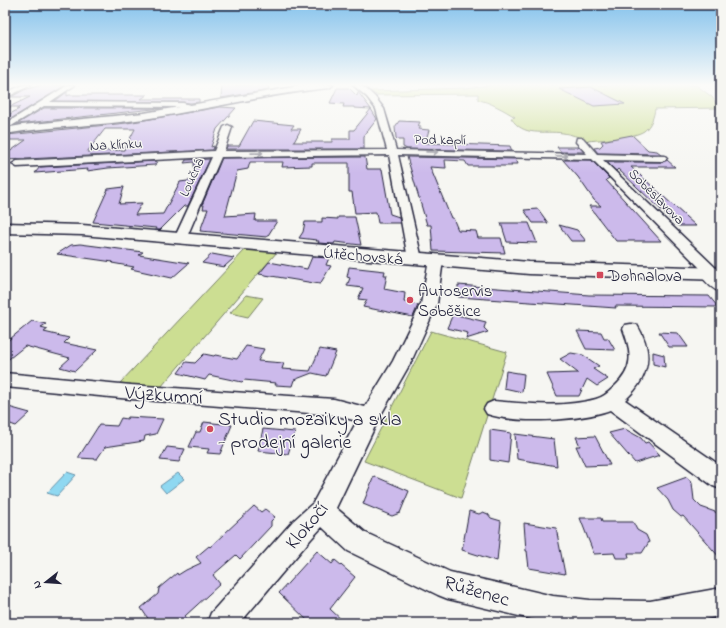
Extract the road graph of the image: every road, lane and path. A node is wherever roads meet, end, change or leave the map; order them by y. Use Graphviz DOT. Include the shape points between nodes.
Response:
graph roads {
  1 [pos="26,114"];
  2 [pos="151,114"];
  3 [pos="382,114"];
  4 [pos="228,127"];
  5 [pos="5,128"];
  6 [pos="5,131"];
  7 [pos="580,140"];
  8 [pos="393,152"];
  9 [pos="218,154"];
  10 [pos="595,157"];
  11 [pos="662,158"];
  12 [pos="17,164"];
  13 [pos="5,228"];
  14 [pos="180,238"];
  15 [pos="414,259"];
  16 [pos="436,260"];
  17 [pos="715,277"];
  18 [pos="631,329"];
  19 [pos="5,380"];
  20 [pos="612,401"];
  21 [pos="494,409"];
  22 [pos="370,416"];
  23 [pos="721,479"];
  24 [pos="322,511"];
  25 [pos="721,602"];
  26 [pos="221,623"];
  1 -- 5 [label="street"];
  2 -- 6 [label="street" via="45,124"];
  3 -- 8 [label="street"];
  4 -- 9 [label="street, Loučná"];
  7 -- 10 [label="street, Soběslavova"];
  9 -- 8 [label="street, Pod kaplí, one-way"];
  8 -- 10 [label="street, Pod kaplí, one-way"];
  8 -- 15 [label="street"];
  9 -- 12 [label="street, Na klínku"];
  9 -- 14 [label="street, Loučná"];
  10 -- 11 [label="street, Pod kaplí"];
  10 -- 17 [label="street, Soběslavova"];
  13 -- 14 [label="street, Útěchovská" via="82,230"];
  14 -- 15 [label="street, Útěchovská"];
  15 -- 16 [label="street, Útěchovská"];
  16 -- 17 [label="street, Útěchovská" via="528,268"];
  16 -- 22 [label="street, Klokočí" via="429,304 402,362"];
  18 -- 20 [label="street" via="640,357 639,370 630,385"];
  19 -- 22 [label="street, Výzkumní" via="334,407"];
  20 -- 21 [label="street" via="596,407 561,411"];
  20 -- 23 [label="street"];
  22 -- 24 [label="street, Klokočí"];
  24 -- 25 [label="street, Růženec" via="357,542 448,585 553,610 590,614 650,615"];
  24 -- 26 [label="street, Klokočí" via="302,530"];
}
